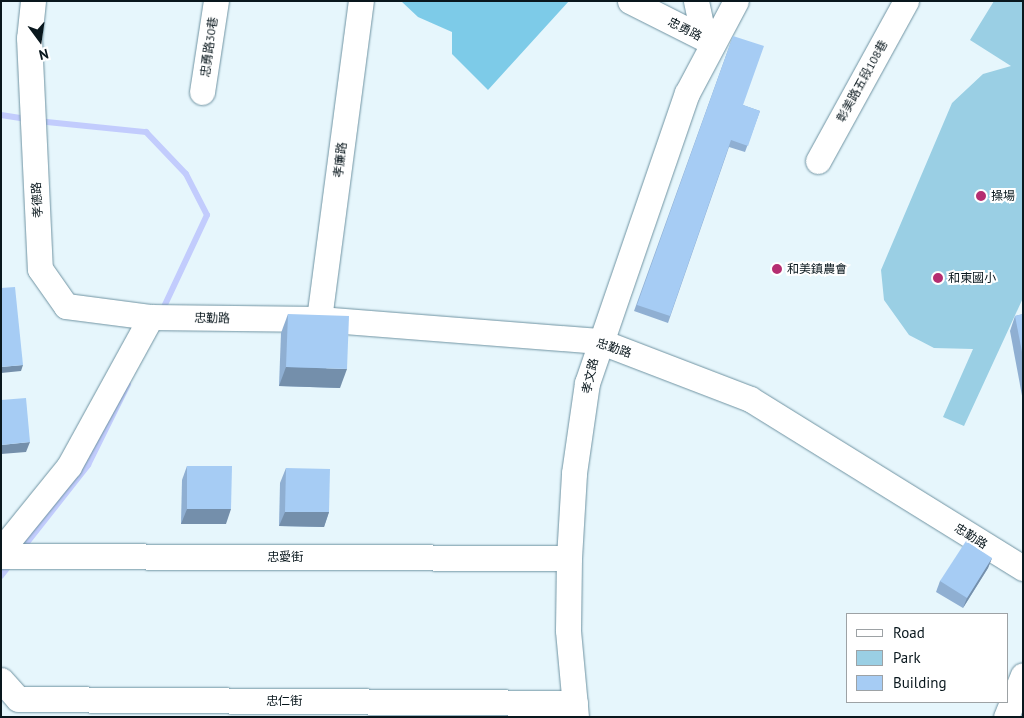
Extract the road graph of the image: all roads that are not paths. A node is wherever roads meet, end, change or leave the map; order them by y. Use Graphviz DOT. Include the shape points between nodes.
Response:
graph roads {
  1 [pos="33,1"];
  2 [pos="216,1"];
  3 [pos="360,1"];
  4 [pos="630,1"];
  5 [pos="696,1"];
  6 [pos="736,1"];
  7 [pos="906,1"];
  8 [pos="713,43"];
  9 [pos="202,92"];
  10 [pos="818,161"];
  11 [pos="150,317"];
  12 [pos="320,319"];
  13 [pos="599,341"];
  14 [pos="1,550"];
  15 [pos="1,556"];
  16 [pos="569,558"];
  17 [pos="1023,568"];
  18 [pos="1023,675"];
  19 [pos="1,680"];
  20 [pos="575,710"];
  21 [pos="1006,717"];
  1 -- 11 [label="street, 孝德路" via="29,38 40,269 66,306"];
  2 -- 9 [label="street, 忠勇路30巷"];
  3 -- 12 [label="street, 孝廉路"];
  4 -- 8 [label="street, 忠勇路"];
  5 -- 8 [label="street" via="700,24"];
  6 -- 8 [label="street, 孝文路"];
  7 -- 10 [label="street, 彰美路五段108巷"];
  8 -- 13 [label="street, 孝文路" via="687,92"];
  11 -- 12 [label="street, 忠勤路"];
  11 -- 14 [label="street" via="69,466"];
  12 -- 13 [label="street, 忠勤路"];
  13 -- 16 [label="street, 孝文路" via="587,383 574,473"];
  13 -- 17 [label="street, 忠勤路" via="750,399"];
  15 -- 16 [label="street, 忠愛街"];
  16 -- 20 [label="street, 孝文路"];
  18 -- 21 [label="street"];
  19 -- 20 [label="street, 忠仁街" via="18,699"];
}
